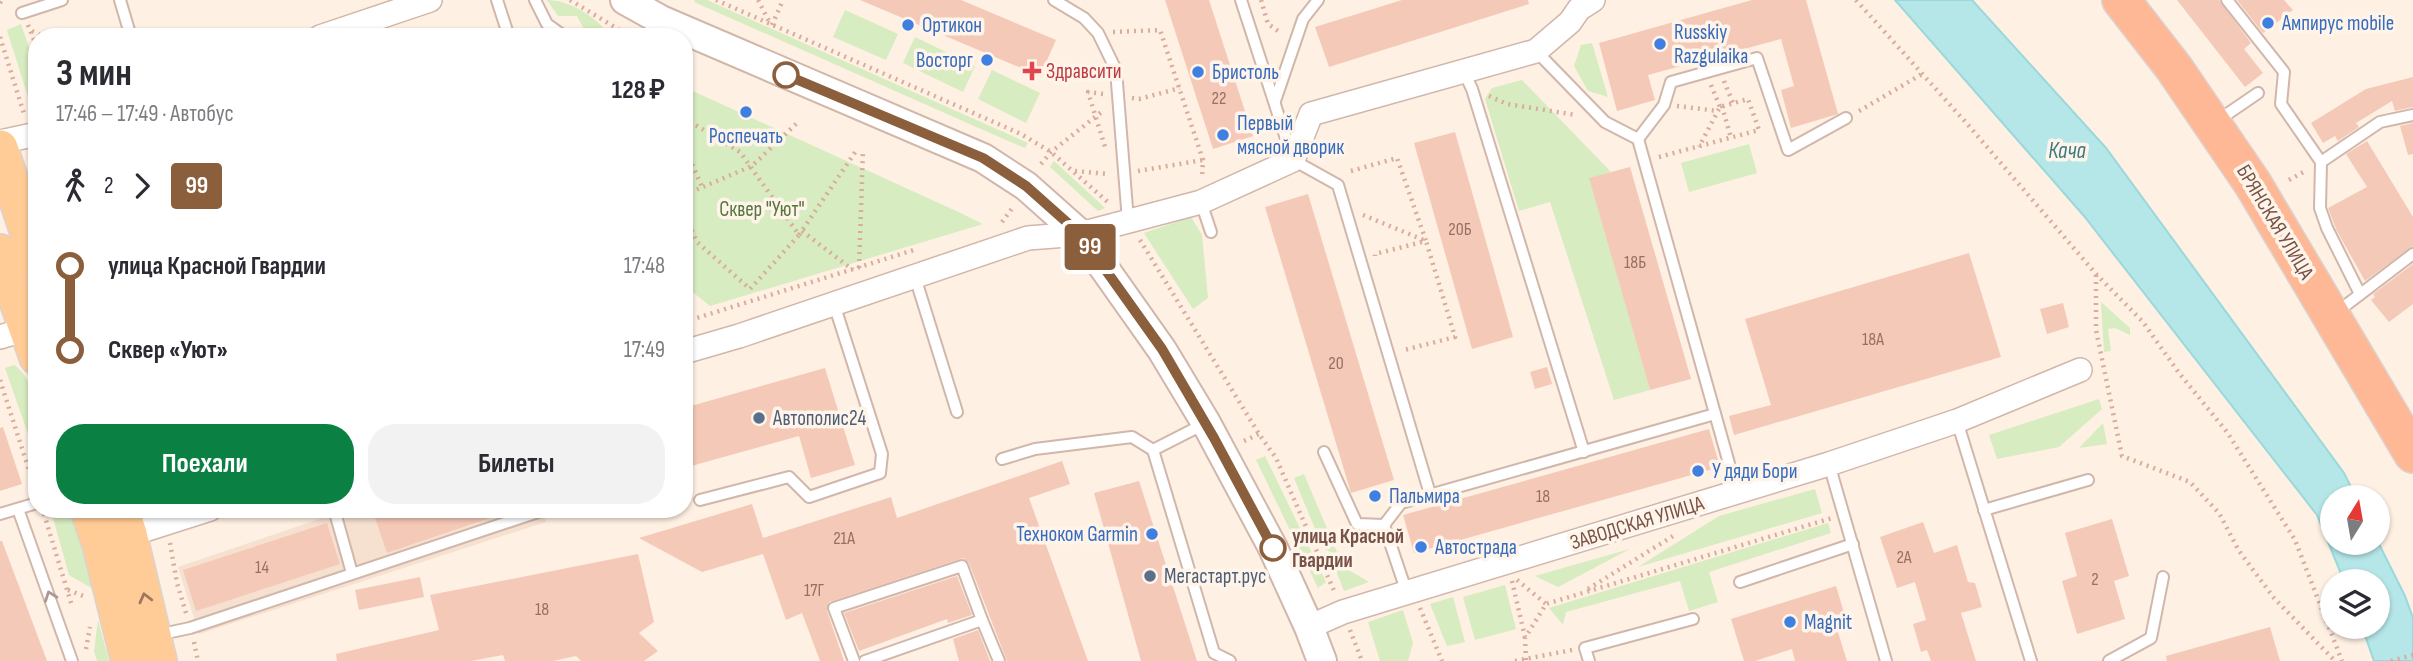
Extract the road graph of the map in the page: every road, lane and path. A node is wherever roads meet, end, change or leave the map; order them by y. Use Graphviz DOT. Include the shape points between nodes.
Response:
graph roads {
  1 [pos="62,0"];
  2 [pos="120,0"];
  3 [pos="430,0"];
  4 [pos="496,0"];
  5 [pos="535,0"];
  6 [pos="570,0"];
  7 [pos="625,0"];
  8 [pos="716,0"];
  9 [pos="758,0"];
  10 [pos="783,0"];
  11 [pos="1054,0"];
  12 [pos="1241,0"];
  13 [pos="1261,0"];
  14 [pos="1318,0"];
  15 [pos="1856,0"];
  16 [pos="2121,0"];
  17 [pos="2227,0"];
  18 [pos="1583,3"];
  19 [pos="22,13"];
  20 [pos="772,25"];
  21 [pos="128,28"];
  22 [pos="352,28"];
  23 [pos="506,28"];
  24 [pos="553,28"];
  25 [pos="616,28"];
  26 [pos="680,28"];
  27 [pos="1098,33"];
  28 [pos="693,34"];
  29 [pos="0,37"];
  30 [pos="1296,44"];
  31 [pos="1536,51"];
  32 [pos="1922,74"];
  33 [pos="1468,79"];
  34 [pos="1180,88"];
  35 [pos="1088,92"];
  36 [pos="2258,93"];
  37 [pos="1117,96"];
  38 [pos="1275,101"];
  39 [pos="1664,105"];
  40 [pos="1720,109"];
  41 [pos="2413,115"];
  42 [pos="1846,118"];
  43 [pos="1095,119"];
  44 [pos="798,122"];
  45 [pos="1605,122"];
  46 [pos="693,123"];
  47 [pos="2213,124"];
  48 [pos="1731,138"];
  49 [pos="22,139"];
  50 [pos="1639,139"];
  51 [pos="0,142"];
  52 [pos="1699,147"];
  53 [pos="1051,152"];
  54 [pos="1107,152"];
  55 [pos="1293,160"];
  56 [pos="1644,160"];
  57 [pos="2321,162"];
  58 [pos="1110,163"];
  59 [pos="1041,164"];
  60 [pos="693,166"];
  61 [pos="752,166"];
  62 [pos="2305,170"];
  63 [pos="1351,171"];
  64 [pos="1114,174"];
  65 [pos="2289,180"];
  66 [pos="28,187"];
  67 [pos="702,187"];
  68 [pos="693,191"];
  69 [pos="1201,202"];
  70 [pos="1012,209"];
  71 [pos="1345,212"];
  72 [pos="1128,221"];
  73 [pos="991,226"];
  74 [pos="1211,232"];
  75 [pos="693,233"];
  76 [pos="800,233"];
  77 [pos="1080,234"];
  78 [pos="1426,241"];
  79 [pos="925,247"];
  80 [pos="0,252"];
  81 [pos="2413,254"];
  82 [pos="1378,266"];
  83 [pos="859,268"];
  84 [pos="853,270"];
  85 [pos="2096,274"];
  86 [pos="915,277"];
  87 [pos="750,289"];
  88 [pos="2360,294"];
  89 [pos="752,300"];
  90 [pos="834,303"];
  91 [pos="2332,316"];
  92 [pos="693,319"];
  93 [pos="1401,338"];
  94 [pos="21,341"];
  95 [pos="693,349"];
  96 [pos="2081,370"];
  97 [pos="0,380"];
  98 [pos="957,412"];
  99 [pos="1715,414"];
  100 [pos="1957,421"];
  101 [pos="1206,423"];
  102 [pos="1259,434"];
  103 [pos="1244,441"];
  104 [pos="1153,450"];
  105 [pos="1324,452"];
  106 [pos="1584,452"];
  107 [pos="2413,454"];
  108 [pos="1002,459"];
  109 [pos="1829,464"];
  110 [pos="28,466"];
  111 [pos="2088,480"];
  112 [pos="1737,492"];
  113 [pos="1430,494"];
  114 [pos="700,500"];
  115 [pos="28,506"];
  116 [pos="18,509"];
  117 [pos="1984,510"];
  118 [pos="0,514"];
  119 [pos="1844,515"];
  120 [pos="45,518"];
  121 [pos="101,518"];
  122 [pos="168,518"];
  123 [pos="338,518"];
  124 [pos="520,518"];
  125 [pos="1384,525"];
  126 [pos="116,529"];
  127 [pos="1683,530"];
  128 [pos="170,543"];
  129 [pos="1853,544"];
  130 [pos="352,573"];
  131 [pos="2163,577"];
  132 [pos="1740,582"];
  133 [pos="68,590"];
  134 [pos="1410,592"];
  135 [pos="1581,593"];
  136 [pos="1546,604"];
  137 [pos="1693,619"];
  138 [pos="982,620"];
  139 [pos="1347,621"];
  140 [pos="1310,627"];
  141 [pos="190,628"];
  142 [pos="1525,638"];
  143 [pos="195,647"];
  144 [pos="1585,648"];
  145 [pos="167,651"];
  146 [pos="2413,655"];
  147 [pos="1526,660"];
  148 [pos="72,661"];
  149 [pos="128,661"];
  150 [pos="198,661"];
  151 [pos="854,661"];
  152 [pos="865,661"];
  153 [pos="999,661"];
  154 [pos="1230,661"];
  155 [pos="1321,661"];
  156 [pos="1362,661"];
  157 [pos="1443,661"];
  158 [pos="1515,661"];
  159 [pos="1589,661"];
  160 [pos="1886,661"];
  161 [pos="2031,661"];
  162 [pos="2109,661"];
  163 [pos="2335,661"];
  164 [pos="2342,661"];
  165 [pos="2391,661"];
  1 -- 19 [label="lane"];
  2 -- 21 [label="lane"];
  3 -- 22 [label="street"];
  4 -- 23 [label="lane"];
  5 -- 24 [label="lane"];
  6 -- 25 [label="path"];
  7 -- 26 [label="street"];
  8 -- 20 [label="path"];
  9 -- 20 [label="path"];
  10 -- 20 [label="path"];
  11 -- 27 [label="lane" via="1084,18"];
  12 -- 38 [label="lane"];
  13 -- 30 [label="path" via="1268,24"];
  14 -- 30 [label="lane" via="1303,19"];
  15 -- 32 [label="path"];
  16 -- 47 [label="highway, БРЯНСКАЯ УЛИЦА"];
  17 -- 57 [label="lane" via="2284,72 2281,104"];
  18 -- 31 [label="street" via="1570,22"];
  20 -- 53 [label="path" via="1020,134"];
  27 -- 34 [label="path" via="1160,30"];
  27 -- 37 [label="lane" via="1116,70"];
  28 -- 77 [label="street" via="983,158 1026,186"];
  29 -- 49 [label="path"];
  30 -- 38 [label="lane"];
  31 -- 33 [label="street"];
  31 -- 45 [label="lane"];
  32 -- 42 [label="path"];
  32 -- 85 [label="path"];
  33 -- 45 [label="path" via="1507,104"];
  33 -- 55 [label="street" via="1311,114"];
  33 -- 106 [label="lane"];
  34 -- 37 [label="path" via="1139,99"];
  34 -- 69 [label="path" via="1203,160"];
  35 -- 43 [label="path"];
  36 -- 47 [label="lane"];
  37 -- 43 [label="path"];
  37 -- 72 [label="lane"];
  38 -- 55 [label="lane"];
  39 -- 40 [label="path"];
  39 -- 42 [label="lane" via="1671,82 1757,58 1788,150"];
  39 -- 50 [label="lane"];
  40 -- 48 [label="path"];
  40 -- 48 [label="path" via="1748,99 1759,131"];
  40 -- 52 [label="path"];
  41 -- 57 [label="lane" via="2379,122"];
  43 -- 53 [label="path"];
  43 -- 54 [label="path"];
  44 -- 61 [label="path"];
  45 -- 50 [label="lane"];
  46 -- 61 [label="path" via="740,152"];
  47 -- 91 [label="highway, БРЯНСКАЯ УЛИЦА"];
  48 -- 52 [label="path"];
  49 -- 51 [label="street"];
  49 -- 66 [label="main road"];
  50 -- 56 [label="lane"];
  52 -- 56 [label="path"];
  53 -- 59 [label="path"];
  53 -- 72 [label="path"];
  55 -- 69 [label="street"];
  55 -- 71 [label="lane" via="1338,185"];
  56 -- 99 [label="lane"];
  57 -- 88 [label="lane" via="2320,208"];
  58 -- 64 [label="path"];
  60 -- 67 [label="path"];
  61 -- 67 [label="path"];
  61 -- 76 [label="path"];
  62 -- 65 [label="path"];
  63 -- 78 [label="path" via="1397,158"];
  67 -- 68 [label="path"];
  69 -- 72 [label="street"];
  69 -- 74 [label="lane"];
  70 -- 73 [label="path" via="1004,221"];
  71 -- 78 [label="path"];
  71 -- 113 [label="lane"];
  72 -- 77 [label="street"];
  72 -- 102 [label="path"];
  75 -- 87 [label="path" via="697,242"];
  76 -- 83 [label="path" via="860,149"];
  76 -- 84 [label="path"];
  76 -- 87 [label="path"];
  77 -- 86 [label="street" via="1028,239"];
  77 -- 101 [label="street" via="1162,349"];
  78 -- 82 [label="path" via="1375,254"];
  78 -- 93 [label="path" via="1454,337 1404,350"];
  79 -- 83 [label="path"];
  80 -- 94 [label="main road"];
  81 -- 88 [label="lane"];
  83 -- 84 [label="path"];
  84 -- 89 [label="path"];
  85 -- 163 [label="path" via="2096,330 2122,456 2190,482 2219,513 2239,551 2274,598"];
  85 -- 164 [label="path" via="2143,322 2227,432 2295,540"];
  86 -- 90 [label="street"];
  86 -- 98 [label="lane"];
  87 -- 89 [label="path"];
  88 -- 91 [label="lane"];
  89 -- 92 [label="path"];
  90 -- 95 [label="street"];
  90 -- 114 [label="lane" via="882,454 880,473 809,496 789,477"];
  91 -- 107 [label="highway, БРЯНСКАЯ УЛИЦА"];
  96 -- 100 [label="street, ЗАВОДСКАЯ УЛИЦА"];
  97 -- 110 [label="path"];
  99 -- 106 [label="lane"];
  99 -- 112 [label="lane"];
  100 -- 109 [label="street, ЗАВОДСКАЯ УЛИЦА"];
  100 -- 117 [label="lane"];
  101 -- 104 [label="lane"];
  101 -- 140 [label="street"];
  102 -- 103 [label="path"];
  102 -- 139 [label="path" via="1276,458"];
  104 -- 108 [label="lane" via="1132,437 1035,449"];
  104 -- 154 [label="lane" via="1214,653"];
  105 -- 125 [label="lane" via="1357,524"];
  106 -- 113 [label="lane"];
  109 -- 112 [label="street, ЗАВОДСКАЯ УЛИЦА"];
  109 -- 119 [label="lane"];
  111 -- 117 [label="lane"];
  112 -- 134 [label="street, ЗАВОДСКАЯ УЛИЦА"];
  113 -- 125 [label="lane" via="1401,503"];
  115 -- 116 [label="lane"];
  116 -- 118 [label="lane"];
  148 -- 116 [label="lane, one-way"];
  117 -- 161 [label="lane"];
  119 -- 129 [label="lane"];
  119 -- 135 [label="path"];
  120 -- 133 [label="path"];
  121 -- 126 [label="main road"];
  122 -- 126 [label="street"];
  123 -- 130 [label="lane"];
  124 -- 130 [label="lane"];
  125 -- 134 [label="lane"];
  145 -- 126 [label="main road, one-way"];
  126 -- 149 [label="main road"];
  127 -- 135 [label="path"];
  128 -- 141 [label="path"];
  129 -- 132 [label="lane"];
  129 -- 160 [label="lane"];
  130 -- 141 [label="lane"];
  131 -- 162 [label="lane" via="2151,638"];
  134 -- 139 [label="street, ЗАВОДСКАЯ УЛИЦА"];
  134 -- 157 [label="path"];
  135 -- 136 [label="path"];
  136 -- 142 [label="path"];
  136 -- 142 [label="path" via="1511,575"];
  137 -- 144 [label="lane"];
  138 -- 151 [label="lane" via="962,566 834,608"];
  138 -- 152 [label="lane"];
  138 -- 153 [label="lane"];
  139 -- 140 [label="street, ЗАВОДСКАЯ УЛИЦА"];
  139 -- 156 [label="path"];
  140 -- 155 [label="street"];
  141 -- 143 [label="path"];
  141 -- 145 [label="lane"];
  142 -- 147 [label="path"];
  143 -- 145 [label="path"];
  143 -- 150 [label="path"];
  144 -- 147 [label="path"];
  144 -- 159 [label="lane"];
  146 -- 165 [label="path"];
  147 -- 158 [label="path"];
}
